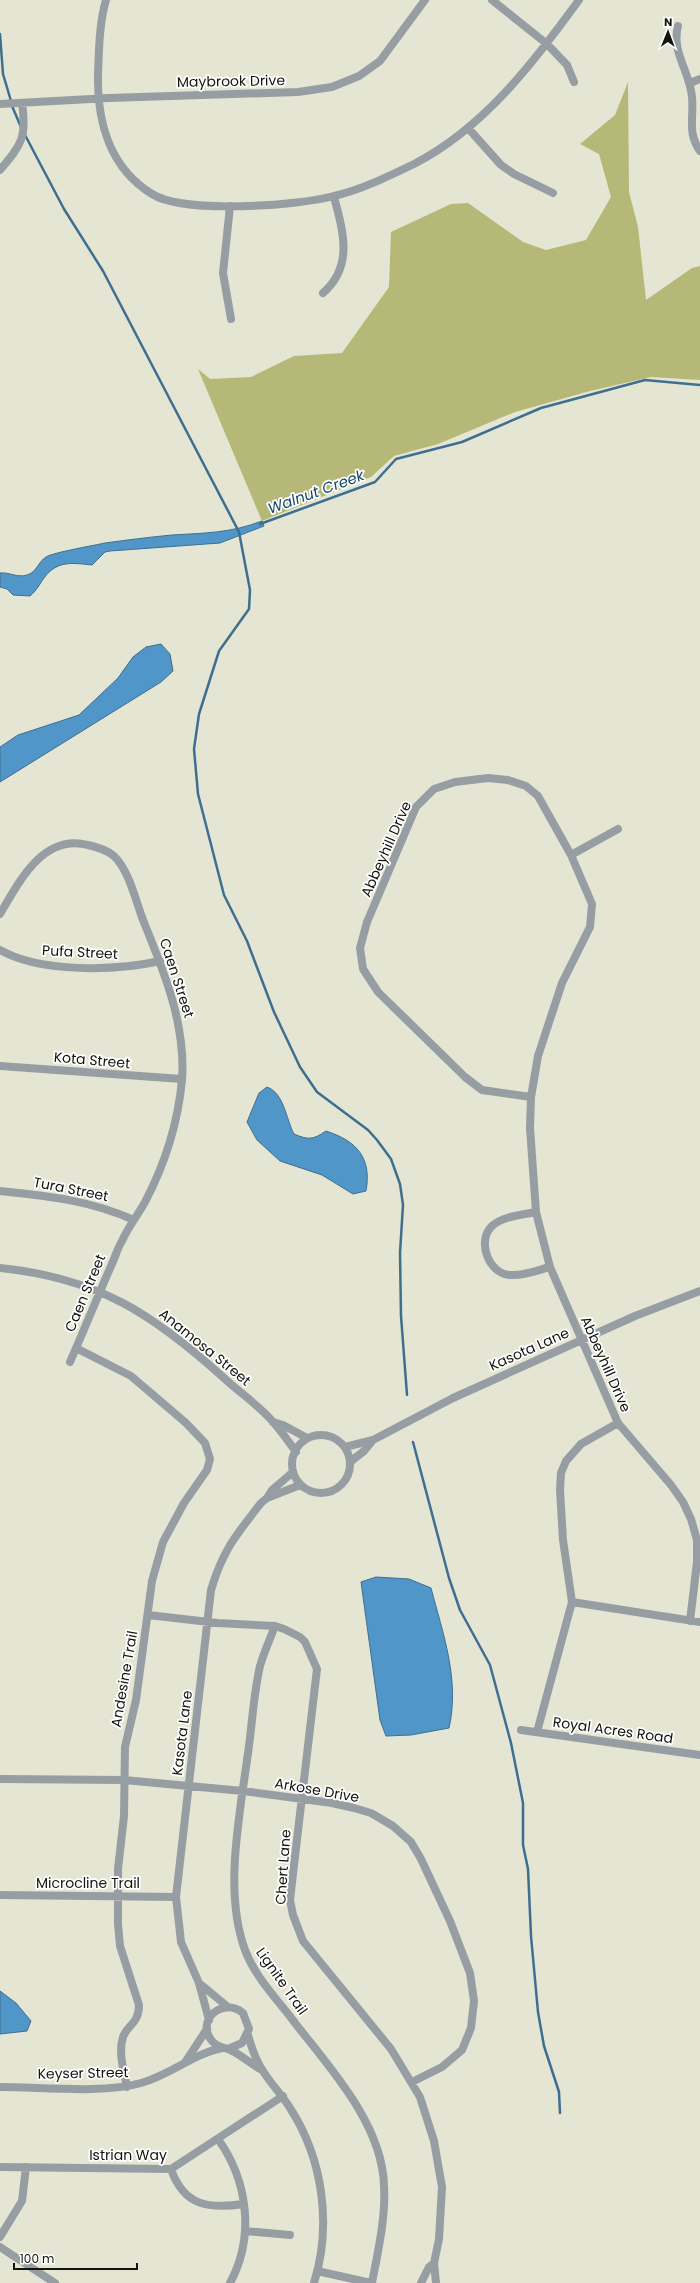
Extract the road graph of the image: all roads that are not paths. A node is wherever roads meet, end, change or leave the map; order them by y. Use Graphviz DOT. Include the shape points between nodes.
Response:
graph roads {
  1 [pos="106,0"];
  2 [pos="425,0"];
  3 [pos="492,0"];
  4 [pos="579,0"];
  5 [pos="678,26"];
  6 [pos="547,44"];
  7 [pos="700,79"];
  8 [pos="574,82"];
  9 [pos="690,83"];
  10 [pos="98,98"];
  11 [pos="22,102"];
  12 [pos="0,104"];
  13 [pos="468,128"];
  14 [pos="700,151"];
  15 [pos="0,170"];
  16 [pos="553,193"];
  17 [pos="334,196"];
  18 [pos="230,206"];
  19 [pos="323,293"];
  20 [pos="231,319"];
  21 [pos="618,828"];
  22 [pos="571,855"];
  23 [pos="0,914"];
  24 [pos="0,950"];
  25 [pos="160,961"];
  26 [pos="0,1066"];
  27 [pos="182,1079"];
  28 [pos="531,1097"];
  29 [pos="0,1191"];
  30 [pos="536,1212"];
  31 [pos="134,1220"];
  32 [pos="550,1267"];
  33 [pos="0,1268"];
  34 [pos="100,1291"];
  35 [pos="700,1291"];
  36 [pos="581,1340"];
  37 [pos="76,1348"];
  38 [pos="70,1362"];
  39 [pos="273,1422"];
  40 [pos="618,1423"];
  41 [pos="307,1438"];
  42 [pos="373,1440"];
  43 [pos="345,1447"];
  44 [pos="296,1452"];
  45 [pos="350,1462"];
  46 [pos="293,1472"];
  47 [pos="300,1485"];
  48 [pos="267,1498"];
  49 [pos="572,1602"];
  50 [pos="148,1615"];
  51 [pos="690,1620"];
  52 [pos="207,1622"];
  53 [pos="700,1622"];
  54 [pos="274,1626"];
  55 [pos="522,1730"];
  56 [pos="537,1732"];
  57 [pos="700,1755"];
  58 [pos="0,1779"];
  59 [pos="124,1780"];
  60 [pos="189,1786"];
  61 [pos="243,1791"];
  62 [pos="302,1799"];
  63 [pos="0,1895"];
  64 [pos="118,1896"];
  65 [pos="176,1897"];
  66 [pos="199,1983"];
  67 [pos="228,2007"];
  68 [pos="209,2020"];
  69 [pos="207,2029"];
  70 [pos="248,2034"];
  71 [pos="225,2049"];
  72 [pos="186,2061"];
  73 [pos="262,2070"];
  74 [pos="412,2082"];
  75 [pos="0,2086"];
  76 [pos="127,2087"];
  77 [pos="283,2096"];
  78 [pos="218,2139"];
  79 [pos="0,2167"];
  80 [pos="26,2168"];
  81 [pos="171,2169"];
  82 [pos="244,2204"];
  83 [pos="245,2231"];
  84 [pos="290,2235"];
  85 [pos="0,2237"];
  86 [pos="0,2247"];
  87 [pos="434,2263"];
  88 [pos="318,2271"];
  89 [pos="54,2283"];
  90 [pos="230,2283"];
  91 [pos="314,2283"];
  92 [pos="372,2283"];
  93 [pos="421,2283"];
  94 [pos="436,2283"];
  1 -- 10 [label="street" via="99,54"];
  2 -- 10 [label="street, Maybrook Drive" via="380,61 359,76 332,87 298,92"];
  3 -- 6 [label="street"];
  4 -- 6 [label="street"];
  5 -- 9 [label="street" via="675,36 677,49"];
  6 -- 8 [label="street" via="567,65"];
  6 -- 13 [label="street"];
  7 -- 9 [label="street"];
  9 -- 14 [label="street" via="693,141"];
  10 -- 11 [label="street, Maybrook Drive"];
  10 -- 18 [label="street" via="102,125 110,149 138,183 152,194 177,203"];
  11 -- 12 [label="street, Maybrook Drive"];
  11 -- 15 [label="street" via="25,124 22,139"];
  13 -- 16 [label="street" via="501,165"];
  13 -- 17 [label="street" via="415,164"];
  17 -- 18 [label="street" via="274,204"];
  17 -- 19 [label="street" via="344,233 344,257 332,285"];
  18 -- 20 [label="street" via="223,273"];
  21 -- 22 [label="street"];
  22 -- 28 [label="street, Abbeyhill Drive" via="592,904 590,926 562,983 549,1020 538,1056"];
  22 -- 28 [label="street, Abbeyhill Drive" via="538,796 526,786 508,780 488,778 455,782 434,789 416,807 367,922 360,948 363,968 378,992 465,1077 482,1090"];
  23 -- 25 [label="street, Caen Street" via="24,874 54,847 84,844 102,849 113,856 125,873"];
  24 -- 25 [label="street, Pufa Street" via="30,962 102,968 139,966"];
  25 -- 27 [label="street, Caen Street" via="179,1029"];
  26 -- 27 [label="street, Kota Street"];
  27 -- 31 [label="street, Caen Street" via="172,1134 162,1167"];
  28 -- 30 [label="street, Abbeyhill Drive" via="531,1161"];
  29 -- 31 [label="street, Tura Street" via="83,1201"];
  30 -- 32 [label="street, Abbeyhill Drive"];
  30 -- 32 [label="street" via="504,1219 492,1226 485,1249 489,1262 498,1271 510,1276"];
  31 -- 34 [label="street, Caen Street" via="121,1242"];
  32 -- 36 [label="street, Abbeyhill Drive"];
  33 -- 34 [label="street, Anamosa Street" via="56,1276"];
  34 -- 37 [label="street, Caen Street"];
  34 -- 39 [label="street, Anamosa Street" via="150,1318 177,1338"];
  35 -- 36 [label="street, Kasota Lane"];
  36 -- 40 [label="street, Abbeyhill Drive"];
  36 -- 42 [label="street, Kasota Lane" via="453,1398"];
  37 -- 38 [label="street, Caen Street"];
  37 -- 50 [label="street, Andesine Trail" via="110,1363 131,1376 186,1423 204,1443 210,1459 207,1470 177,1515 163,1542 152,1580"];
  39 -- 41 [label="street, Anamosa Street"];
  39 -- 44 [label="street, Anamosa Street"];
  40 -- 49 [label="street" via="582,1444 566,1461 562,1473 560,1490 563,1540"];
  40 -- 51 [label="street, Abbeyhill Drive" via="671,1485 691,1519 697,1540 697,1562"];
  41 -- 43 [label="street" via="324,1436"];
  41 -- 44 [label="street"];
  42 -- 43 [label="street, Kasota Lane"];
  42 -- 45 [label="street, Kasota Lane"];
  43 -- 45 [label="street"];
  44 -- 46 [label="street"];
  45 -- 47 [label="street" via="344,1484 338,1488 329,1492 313,1492"];
  46 -- 47 [label="street"];
  46 -- 48 [label="street, Kasota Lane" via="272,1490"];
  47 -- 48 [label="street, Kasota Lane"];
  48 -- 52 [label="street, Kasota Lane" via="236,1534 220,1562 211,1590"];
  49 -- 51 [label="street"];
  49 -- 56 [label="street"];
  50 -- 52 [label="street, Chert Lane"];
  50 -- 59 [label="street, Andesine Trail" via="136,1700 125,1747"];
  51 -- 53 [label="street"];
  52 -- 54 [label="street, Chert Lane"];
  52 -- 60 [label="street, Kasota Lane"];
  54 -- 61 [label="street, Lignite Trail" via="260,1667"];
  54 -- 62 [label="street, Chert Lane" via="300,1637 309,1648 317,1669"];
  55 -- 56 [label="street, Royal Acres Road"];
  56 -- 57 [label="street, Royal Acres Road"];
  58 -- 59 [label="street, Arkose Drive"];
  59 -- 60 [label="street, Arkose Drive"];
  59 -- 64 [label="street, Andesine Trail"];
  60 -- 61 [label="street, Arkose Drive"];
  60 -- 65 [label="street, Kasota Lane"];
  61 -- 62 [label="street, Arkose Drive"];
  61 -- 92 [label="street, Lignite Trail" via="234,1880 238,1923 246,1951 262,1980 359,2108 381,2162 384,2184 383,2213"];
  62 -- 74 [label="street, Chert Lane" via="290,1900 297,1927 303,1941 391,2049"];
  62 -- 74 [label="street, Arkose Drive" via="371,1813 393,1826 411,1842 450,1921 472,1985 474,2016 462,2050 453,2059"];
  63 -- 64 [label="street, Microcline Trail"];
  64 -- 65 [label="street, Microcline Trail"];
  64 -- 76 [label="street, Andesine Trail" via="120,1946 139,2005 139,2013 123,2036 121,2048"];
  65 -- 66 [label="street, Kasota Lane" via="181,1942"];
  66 -- 67 [label="street, Kasota Lane"];
  66 -- 68 [label="street, Kasota Lane"];
  67 -- 68 [label="street" via="216,2010"];
  67 -- 70 [label="street, Kasota Lane" via="243,2014 249,2023"];
  68 -- 69 [label="street, Kasota Lane"];
  69 -- 71 [label="street, Kasota Lane" via="212,2041"];
  69 -- 72 [label="street, Keyser Street"];
  70 -- 71 [label="street" via="242,2043"];
  70 -- 73 [label="street, Kasota Lane"];
  71 -- 72 [label="street, Keyser Street" via="211,2050"];
  71 -- 73 [label="street, Kasota Lane"];
  72 -- 76 [label="street, Keyser Street" via="160,2077"];
  73 -- 77 [label="street, Kasota Lane"];
  74 -- 87 [label="street, Chert Lane" via="427,2115 442,2188 439,2239"];
  75 -- 76 [label="street, Keyser Street"];
  77 -- 78 [label="street, Istrian Way"];
  77 -- 88 [label="street, Kasota Lane" via="302,2129 318,2176 323,2217"];
  78 -- 81 [label="street, Istrian Way"];
  78 -- 82 [label="street" via="238,2174"];
  79 -- 80 [label="street, Istrian Way"];
  80 -- 81 [label="street, Istrian Way"];
  80 -- 85 [label="street" via="22,2201"];
  81 -- 82 [label="street" via="181,2190 202,2204 220,2207"];
  82 -- 83 [label="street"];
  83 -- 84 [label="street"];
  83 -- 90 [label="street" via="241,2256"];
  86 -- 89 [label="street"];
  87 -- 93 [label="street, Chert Lane" via="429,2267"];
  87 -- 94 [label="street, Chert Lane"];
  88 -- 91 [label="street, Kasota Lane"];
  88 -- 92 [label="street"];
}
